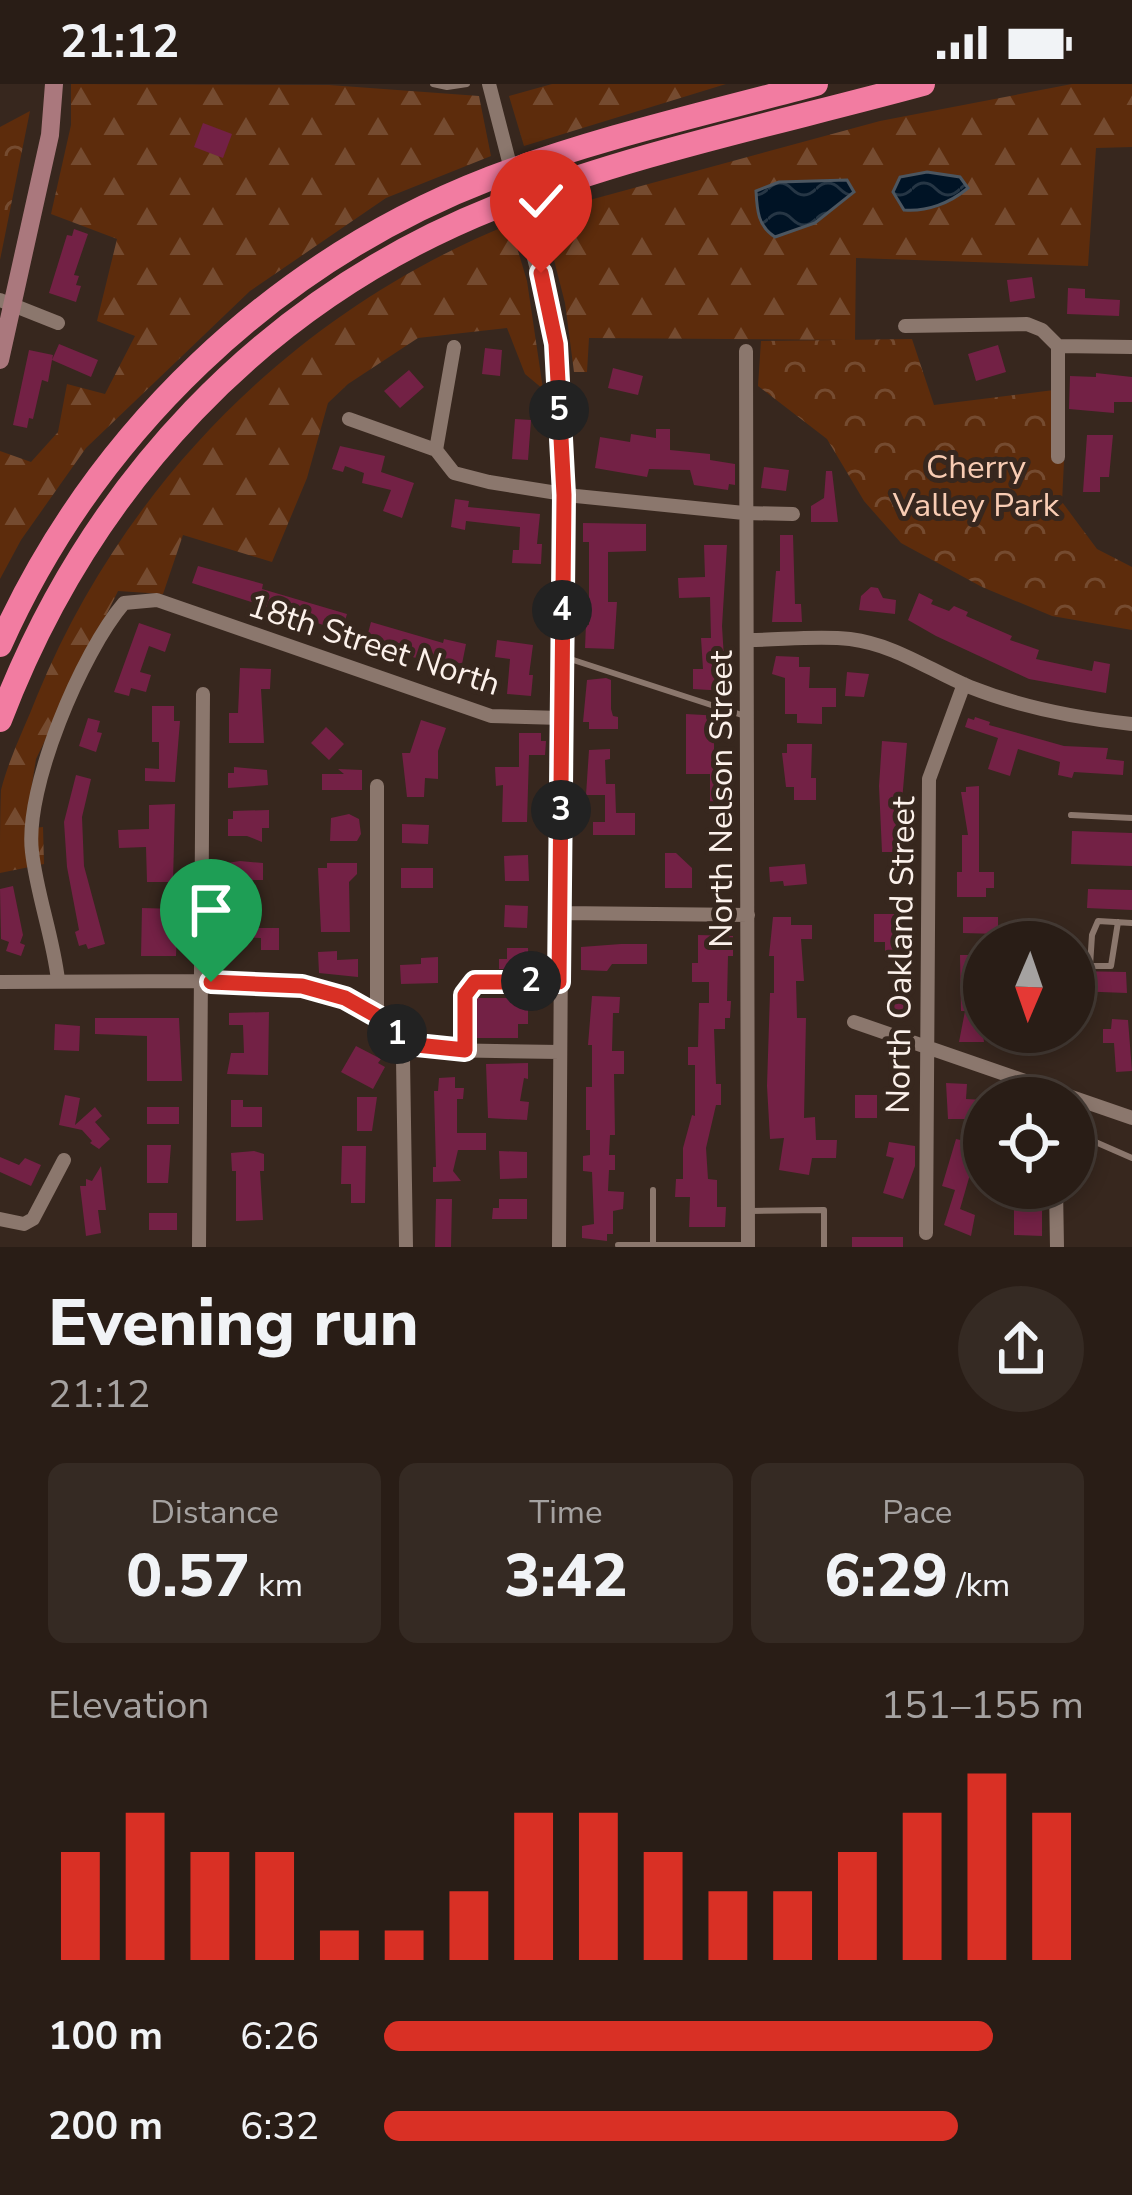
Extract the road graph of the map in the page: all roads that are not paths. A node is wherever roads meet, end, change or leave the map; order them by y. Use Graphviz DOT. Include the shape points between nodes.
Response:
graph roads {
  1 [pos="44,84"];
  2 [pos="54,84"];
  3 [pos="433,84"];
  4 [pos="467,84"];
  5 [pos="489,84"];
  6 [pos="816,84"];
  7 [pos="923,84"];
  8 [pos="4,305"];
  9 [pos="58,323"];
  10 [pos="905,326"];
  11 [pos="1058,346"];
  12 [pos="454,347"];
  13 [pos="1132,347"];
  14 [pos="746,351"];
  15 [pos="0,360"];
  16 [pos="349,419"];
  17 [pos="436,450"];
  18 [pos="1058,457"];
  19 [pos="564,495"];
  20 [pos="744,513"];
  21 [pos="793,514"];
  22 [pos="28,587"];
  23 [pos="0,625"];
  24 [pos="748,640"];
  25 [pos="0,645"];
  26 [pos="562,656"];
  27 [pos="964,684"];
  28 [pos="203,694"];
  29 [pos="561,718"];
  30 [pos="748,718"];
  31 [pos="0,720"];
  32 [pos="1132,724"];
  33 [pos="376,786"];
  34 [pos="1071,815"];
  35 [pos="1132,818"];
  36 [pos="561,913"];
  37 [pos="748,915"];
  38 [pos="1118,922"];
  39 [pos="1132,923"];
  40 [pos="58,980"];
  41 [pos="200,981"];
  42 [pos="0,982"];
  43 [pos="559,982"];
  44 [pos="377,1016"];
  45 [pos="854,1022"];
  46 [pos="407,1044"];
  47 [pos="928,1048"];
  48 [pos="465,1050"];
  49 [pos="560,1052"];
  50 [pos="1007,1077"];
  51 [pos="1095,1107"];
  52 [pos="1132,1118"];
  53 [pos="1095,1142"];
  54 [pos="1132,1158"];
  55 [pos="64,1160"];
  56 [pos="653,1190"];
  57 [pos="1057,1209"];
  58 [pos="748,1210"];
  59 [pos="0,1220"];
  60 [pos="926,1233"];
  61 [pos="618,1245"];
  62 [pos="652,1246"];
  63 [pos="748,1246"];
  64 [pos="199,1247"];
  65 [pos="406,1247"];
  66 [pos="559,1247"];
  67 [pos="824,1247"];
  68 [pos="1057,1247"];
  1 -- 8 [label="main road"];
  2 -- 8 [label="main road" via="50,135"];
  3 -- 4 [label="lane"];
  5 -- 19 [label="street" via="556,344"];
  6 -- 22 [label="highway" via="494,177 330,260 242,324 173,388 93,484"];
  7 -- 31 [label="highway" via="529,194 428,236 324,297 211,389 131,480 50,605"];
  8 -- 9 [label="street"];
  8 -- 15 [label="main road"];
  10 -- 11 [label="street" via="1027,324"];
  11 -- 13 [label="street"];
  11 -- 18 [label="street"];
  12 -- 17 [label="street"];
  14 -- 20 [label="street, North Nelson Street"];
  16 -- 17 [label="street"];
  17 -- 19 [label="street" via="454,473"];
  19 -- 20 [label="street"];
  19 -- 26 [label="street"];
  20 -- 21 [label="street"];
  20 -- 24 [label="street, North Nelson Street"];
  22 -- 23 [label="highway"];
  22 -- 25 [label="highway"];
  24 -- 27 [label="street" via="849,639 898,651"];
  24 -- 30 [label="street, North Nelson Street"];
  26 -- 29 [label="street"];
  26 -- 30 [label="lane"];
  27 -- 32 [label="street" via="1070,717"];
  27 -- 47 [label="street, North Oakland Street" via="929,779"];
  28 -- 41 [label="street"];
  29 -- 36 [label="street"];
  29 -- 40 [label="street, 18th Street North" via="490,716 157,600 133,599 118,609 42,769 31,849"];
  30 -- 37 [label="street, North Nelson Street"];
  33 -- 44 [label="street"];
  34 -- 35 [label="lane"];
  36 -- 37 [label="street"];
  36 -- 43 [label="street"];
  37 -- 58 [label="street, North Nelson Street"];
  38 -- 38 [label="lane" via="1098,922 1090,966 1111,966"];
  38 -- 39 [label="lane"];
  40 -- 41 [label="street"];
  40 -- 42 [label="street"];
  41 -- 44 [label="street" via="302,986"];
  41 -- 64 [label="street"];
  43 -- 48 [label="lane" via="475,982 465,995"];
  43 -- 49 [label="street"];
  44 -- 46 [label="street"];
  45 -- 47 [label="street"];
  46 -- 48 [label="street"];
  46 -- 65 [label="street"];
  47 -- 50 [label="street"];
  47 -- 60 [label="street, North Oakland Street"];
  48 -- 49 [label="street"];
  49 -- 66 [label="street"];
  51 -- 52 [label="street"];
  53 -- 54 [label="lane"];
  55 -- 59 [label="street" via="33,1219"];
  56 -- 62 [label="lane"];
  57 -- 68 [label="street"];
  58 -- 63 [label="street, North Nelson Street"];
  58 -- 67 [label="lane" via="824,1210"];
  61 -- 62 [label="lane"];
  62 -- 63 [label="lane"];
}
